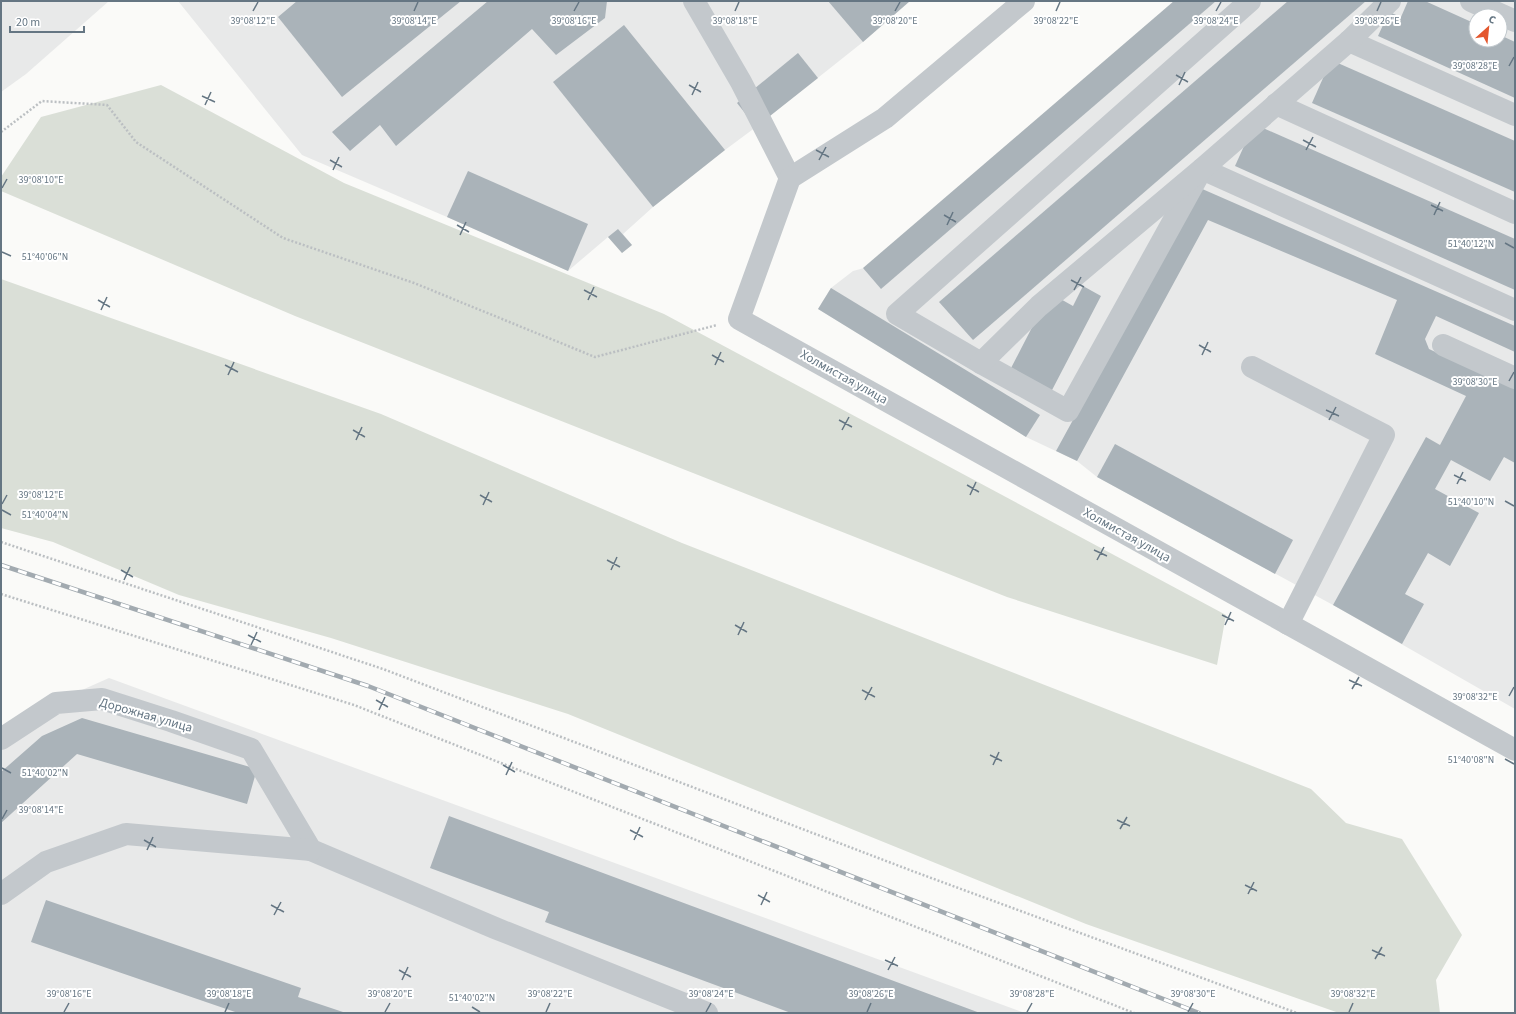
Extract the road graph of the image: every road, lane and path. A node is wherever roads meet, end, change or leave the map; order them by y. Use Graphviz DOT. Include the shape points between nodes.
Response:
graph roads {
  1 [pos="694,1"];
  2 [pos="1024,1"];
  3 [pos="1250,1"];
  4 [pos="1390,1"];
  5 [pos="1471,1"];
  6 [pos="1515,21"];
  7 [pos="1349,41"];
  8 [pos="1276,104"];
  9 [pos="1515,115"];
  10 [pos="1,132"];
  11 [pos="1202,169"];
  12 [pos="790,178"];
  13 [pos="1515,213"];
  14 [pos="1515,310"];
  15 [pos="739,319"];
  16 [pos="1443,345"];
  17 [pos="981,363"];
  18 [pos="1252,367"];
  19 [pos="1515,378"];
  20 [pos="1,542"];
  21 [pos="1,594"];
  22 [pos="1288,624"];
  23 [pos="1,739"];
  24 [pos="1515,750"];
  25 [pos="311,850"];
  26 [pos="1,894"];
  27 [pos="707,1013"];
  28 [pos="1134,1013"];
  29 [pos="1297,1013"];
  1 -- 12 [label="street" via="741,82"];
  2 -- 12 [label="street" via="884,118"];
  3 -- 17 [label="street" via="897,314"];
  4 -- 7 [label="street"];
  5 -- 6 [label="street"];
  7 -- 8 [label="street"];
  7 -- 9 [label="street"];
  8 -- 11 [label="street"];
  8 -- 13 [label="street"];
  10 -- 15 [label="path" via="42,101 107,105 136,142 283,238 414,283 595,357"];
  11 -- 14 [label="street"];
  11 -- 17 [label="street" via="1039,306"];
  11 -- 17 [label="street" via="1068,411"];
  12 -- 15 [label="street"];
  15 -- 22 [label="street, Холмистая улица"];
  16 -- 19 [label="street"];
  18 -- 22 [label="street" via="1384,435"];
  20 -- 29 [label="path" via="383,669 915,872"];
  21 -- 28 [label="path" via="354,705"];
  22 -- 24 [label="street, Холмистая улица"];
  23 -- 25 [label="street, Дорожная улица" via="56,703 102,699 251,749"];
  25 -- 26 [label="street" via="126,834 46,862"];
  25 -- 27 [label="street" via="495,928"];
}
